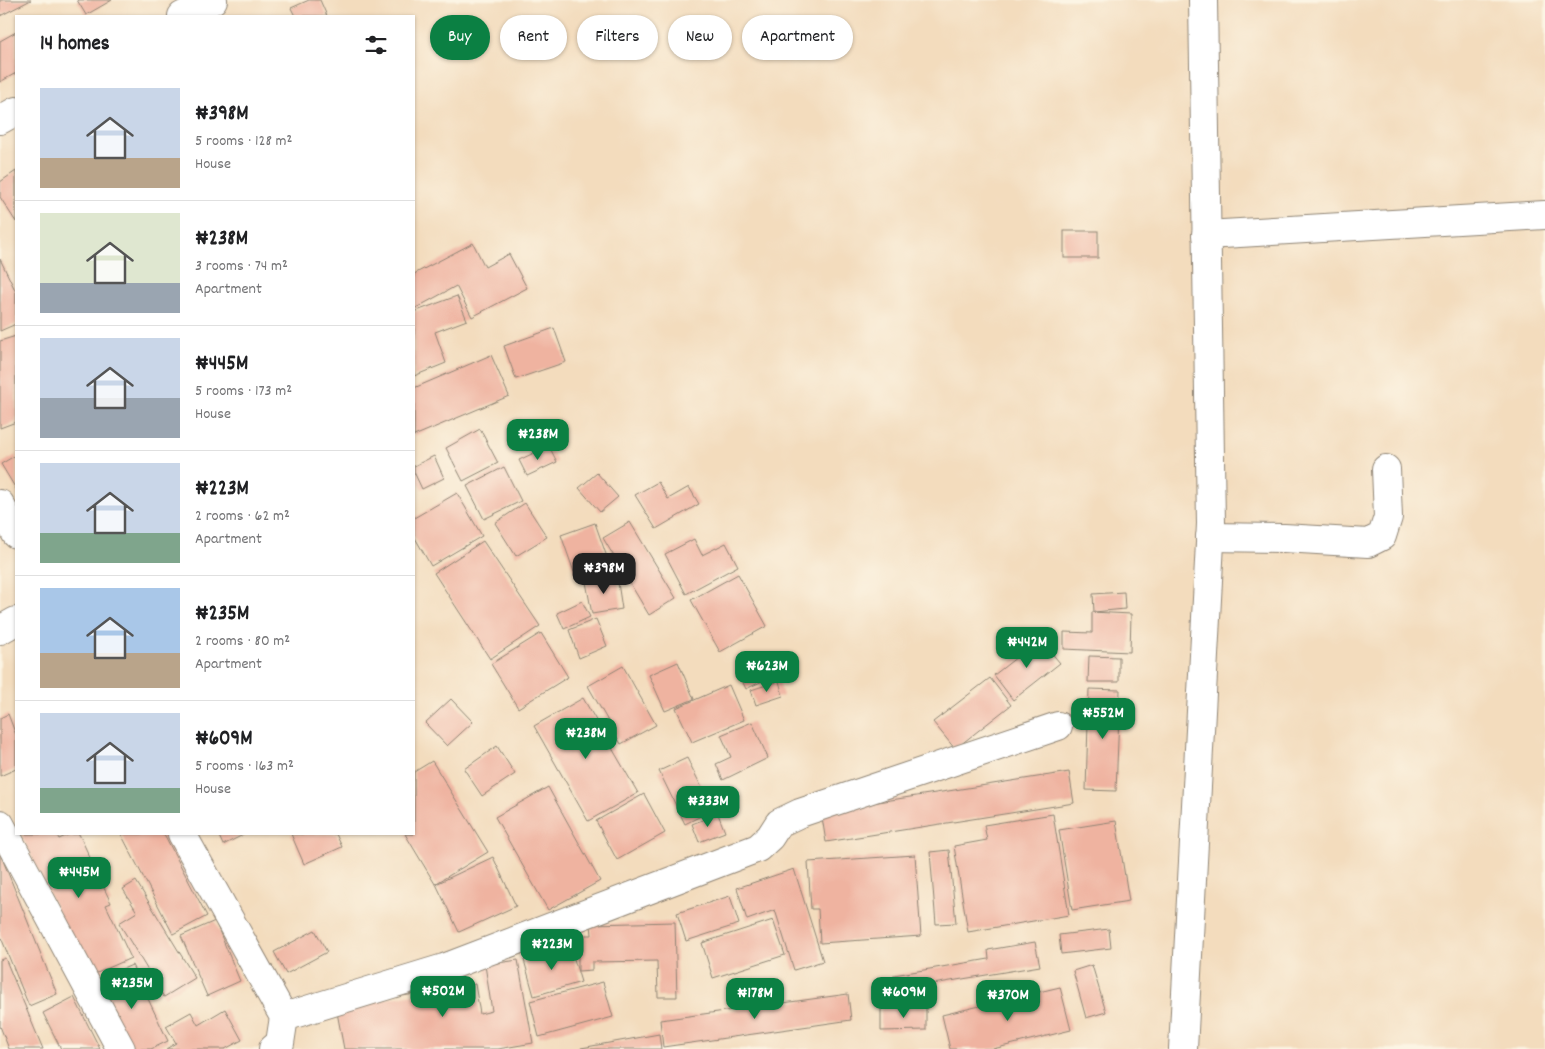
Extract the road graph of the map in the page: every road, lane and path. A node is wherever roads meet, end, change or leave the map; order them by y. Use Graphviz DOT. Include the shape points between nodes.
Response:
graph roads {
  1 [pos="213,0"];
  2 [pos="1203,0"];
  3 [pos="184,15"];
  4 [pos="15,112"];
  5 [pos="0,120"];
  6 [pos="1545,215"];
  7 [pos="1206,235"];
  8 [pos="1386,469"];
  9 [pos="0,504"];
  10 [pos="15,532"];
  11 [pos="1210,537"];
  12 [pos="15,622"];
  13 [pos="0,630"];
  14 [pos="1058,726"];
  15 [pos="0,824"];
  16 [pos="183,835"];
  17 [pos="284,1017"];
  18 [pos="121,1049"];
  19 [pos="273,1049"];
  20 [pos="1183,1049"];
  1 -- 3 [label="street"];
  2 -- 7 [label="street"];
  4 -- 5 [label="street"];
  6 -- 7 [label="street"];
  7 -- 11 [label="street"];
  8 -- 11 [label="street" via="1388,517 1382,536 1368,543"];
  9 -- 10 [label="street"];
  11 -- 20 [label="street"];
  12 -- 13 [label="street"];
  14 -- 17 [label="street" via="800,813 779,823 770,838 758,848 444,968"];
  15 -- 18 [label="street"];
  16 -- 17 [label="street"];
  17 -- 19 [label="street" via="280,1043"];
}
